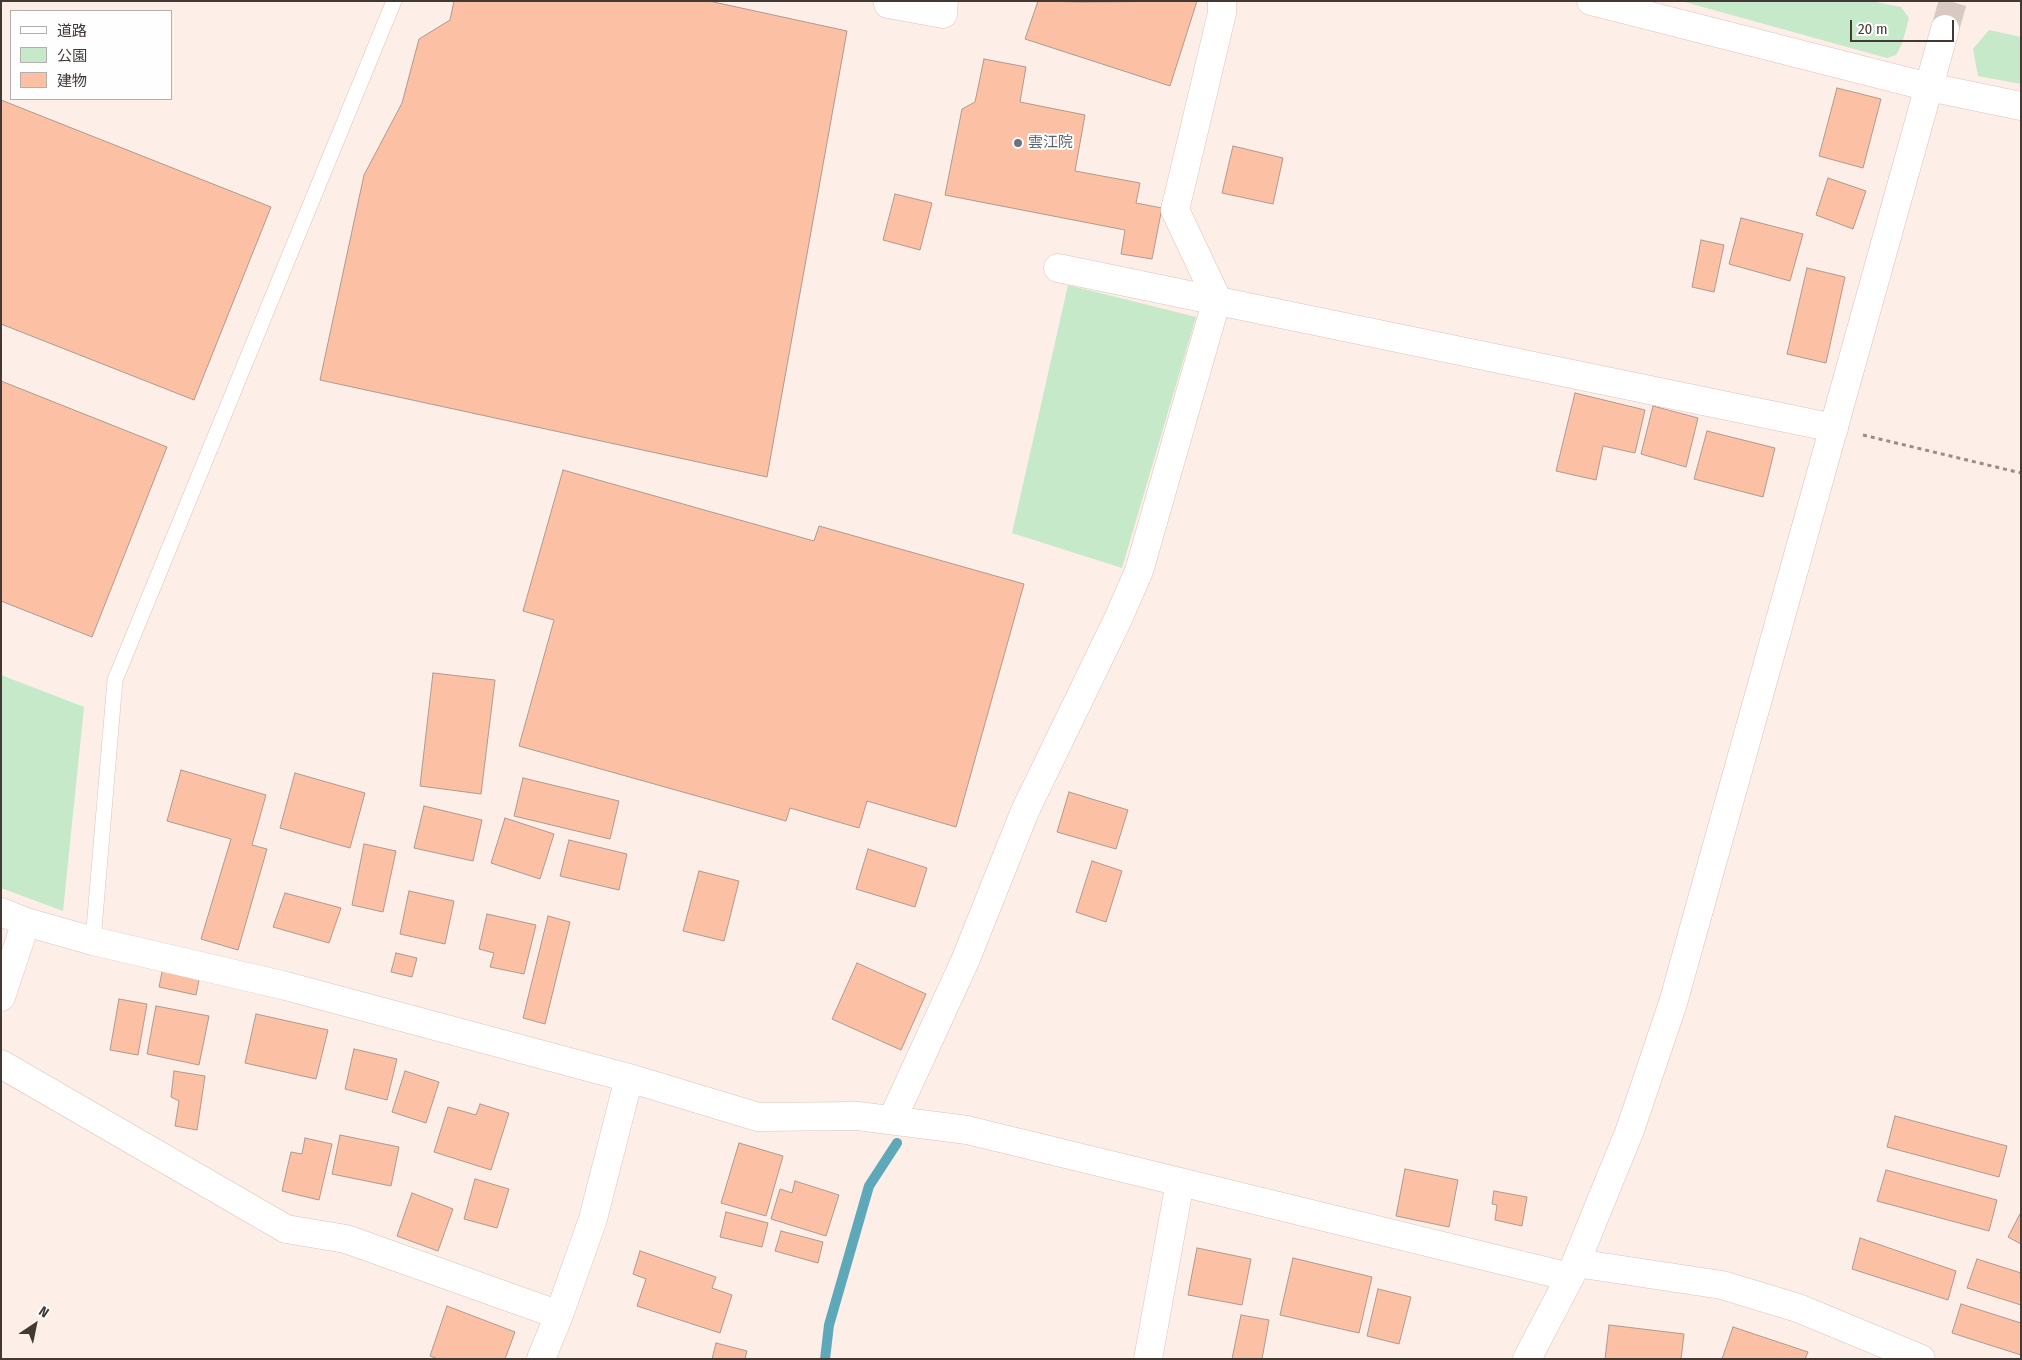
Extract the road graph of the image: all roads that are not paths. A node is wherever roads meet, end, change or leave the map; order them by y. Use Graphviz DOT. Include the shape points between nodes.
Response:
graph roads {
  1 [pos="394,1"];
  2 [pos="944,1"];
  3 [pos="1222,1"];
  4 [pos="1591,1"];
  5 [pos="888,4"];
  6 [pos="1945,29"];
  7 [pos="1929,87"];
  8 [pos="2021,106"];
  9 [pos="1058,268"];
  10 [pos="1217,299"];
  11 [pos="1834,428"];
  12 [pos="14,917"];
  13 [pos="94,941"];
  14 [pos="1,997"];
  15 [pos="1,1064"];
  16 [pos="629,1078"];
  17 [pos="892,1120"];
  18 [pos="1180,1182"];
  19 [pos="1573,1270"];
  20 [pos="559,1315"];
  21 [pos="542,1359"];
  22 [pos="1148,1359"];
  23 [pos="1527,1359"];
  24 [pos="1921,1359"];
  1 -- 13 [label="lane" via="115,680"];
  2 -- 5 [label="street" via="943,14"];
  3 -- 10 [label="street" via="1222,13 1175,210"];
  4 -- 7 [label="street"];
  6 -- 7 [label="street"];
  7 -- 8 [label="street"];
  7 -- 11 [label="street"];
  9 -- 10 [label="street"];
  10 -- 11 [label="street"];
  10 -- 17 [label="street" via="1139,571 1024,811 965,961"];
  11 -- 19 [label="street" via="1673,1003 1630,1130"];
  12 -- 13 [label="street"];
  12 -- 14 [label="street"];
  13 -- 16 [label="street" via="286,986"];
  15 -- 20 [label="street" via="286,1229 346,1239"];
  16 -- 17 [label="street" via="758,1117 858,1116"];
  16 -- 20 [label="street" via="593,1219"];
  17 -- 18 [label="street" via="967,1130"];
  18 -- 19 [label="street"];
  18 -- 22 [label="street"];
  19 -- 23 [label="street"];
  19 -- 24 [label="street" via="1722,1285 1798,1308"];
  20 -- 21 [label="street"];
}
